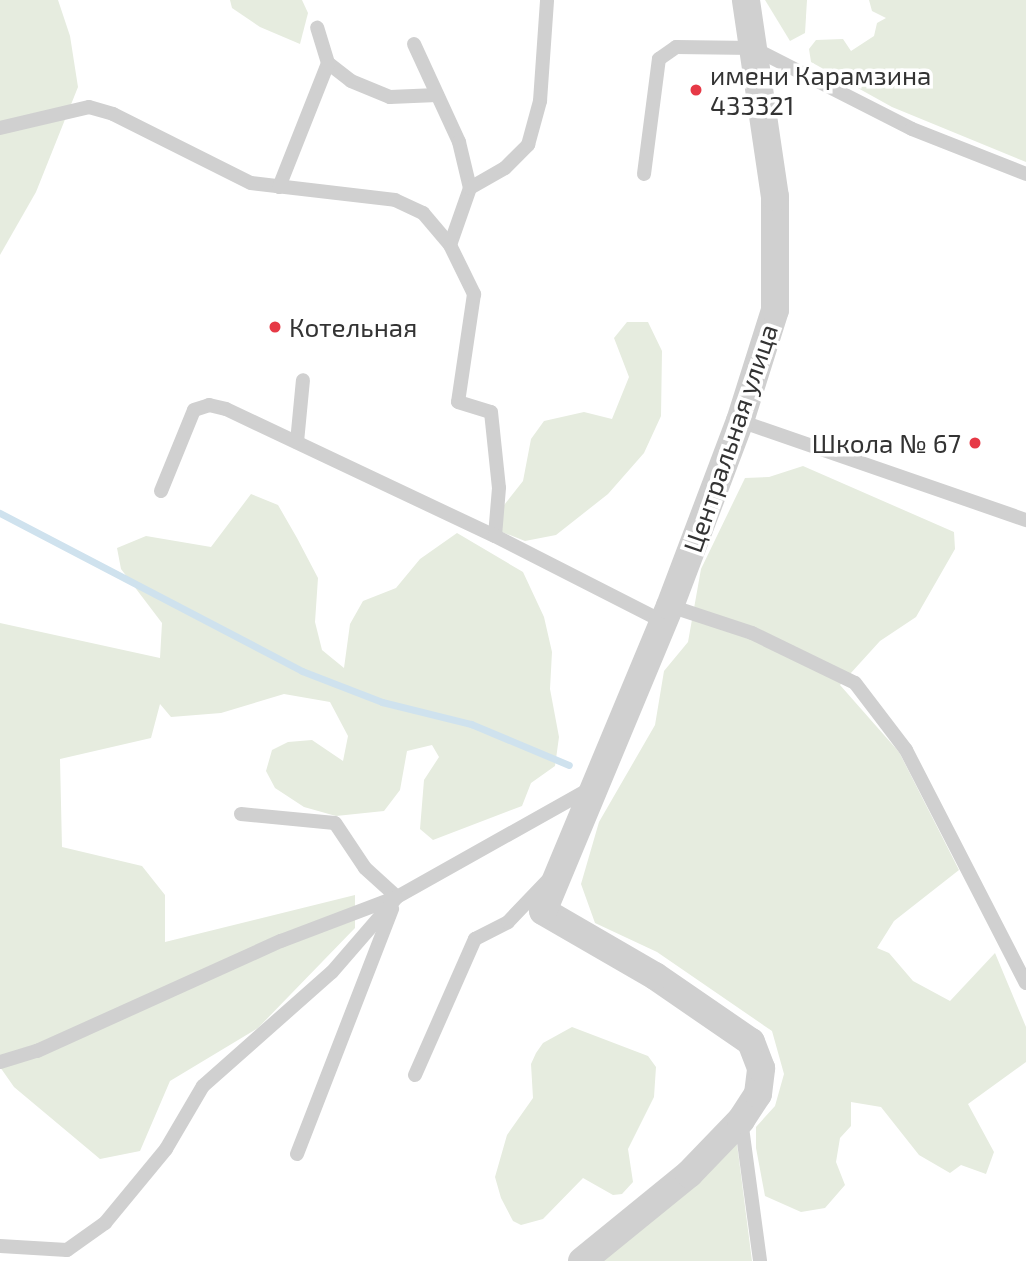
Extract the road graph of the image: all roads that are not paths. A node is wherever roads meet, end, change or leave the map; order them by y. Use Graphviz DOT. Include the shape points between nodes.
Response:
graph roads {
  1 [pos="547,0"];
  2 [pos="746,0"];
  3 [pos="317,28"];
  4 [pos="414,44"];
  5 [pos="753,48"];
  6 [pos="328,63"];
  7 [pos="437,95"];
  8 [pos="0,128"];
  9 [pos="644,174"];
  10 [pos="1026,174"];
  11 [pos="279,187"];
  12 [pos="470,188"];
  13 [pos="450,245"];
  14 [pos="303,380"];
  15 [pos="740,421"];
  16 [pos="297,442"];
  17 [pos="161,491"];
  18 [pos="1026,520"];
  19 [pos="495,536"];
  20 [pos="667,614"];
  21 [pos="599,784"];
  22 [pos="242,814"];
  23 [pos="562,864"];
  24 [pos="397,897"];
  25 [pos="1026,984"];
  26 [pos="0,1062"];
  27 [pos="415,1075"];
  28 [pos="741,1120"];
  29 [pos="297,1154"];
  30 [pos="0,1246"];
  31 [pos="582,1261"];
  32 [pos="760,1261"];
  1 -- 12 [label="lane" via="540,101 528,145 505,168"];
  2 -- 5 [label="street, Центральная улица"];
  3 -- 6 [label="lane"];
  4 -- 7 [label="lane"];
  5 -- 9 [label="lane" via="676,47 659,59"];
  5 -- 10 [label="lane" via="916,131"];
  5 -- 15 [label="street, Центральная улица" via="775,197 775,310"];
  6 -- 7 [label="lane" via="360,85 390,97"];
  6 -- 11 [label="lane"];
  7 -- 12 [label="lane" via="459,142"];
  8 -- 11 [label="lane" via="89,107 113,114 226,175"];
  11 -- 13 [label="lane" via="395,200 423,213"];
  12 -- 13 [label="lane"];
  13 -- 19 [label="lane" via="474,294 458,402 491,412 499,488"];
  14 -- 16 [label="lane"];
  15 -- 18 [label="lane"];
  15 -- 20 [label="street, Центральная улица"];
  16 -- 17 [label="lane" via="226,410 209,405 194,410"];
  16 -- 19 [label="lane"];
  19 -- 20 [label="lane"];
  20 -- 21 [label="street, Центральная улица"];
  20 -- 25 [label="lane" via="752,633 855,683 906,750"];
  21 -- 23 [label="street, Центральная улица"];
  21 -- 24 [label="lane"];
  22 -- 24 [label="lane" via="335,823 365,868"];
  23 -- 27 [label="lane" via="508,922 475,939"];
  23 -- 28 [label="street, Центральная улица" via="543,911 654,976 751,1042 761,1068 758,1094"];
  24 -- 26 [label="lane" via="281,941 37,1051"];
  24 -- 29 [label="lane"];
  24 -- 30 [label="lane" via="332,972 203,1086 166,1149 105,1223 67,1250"];
  28 -- 31 [label="street" via="689,1174"];
  28 -- 32 [label="lane"];
}
